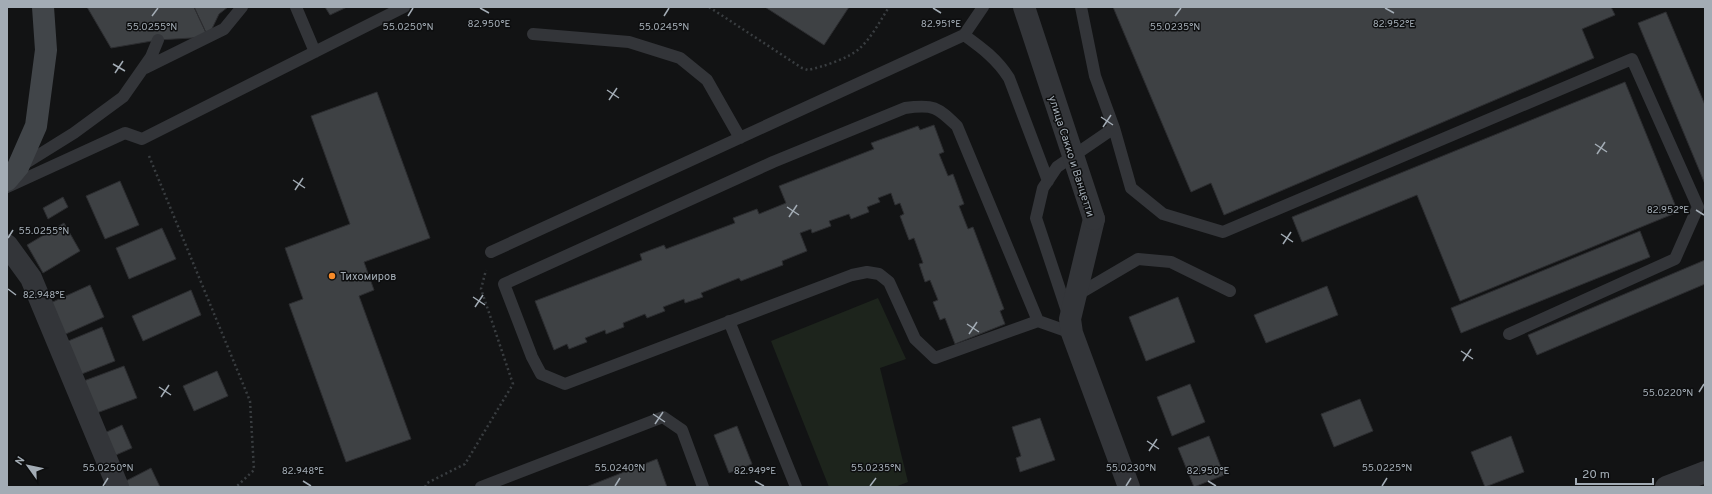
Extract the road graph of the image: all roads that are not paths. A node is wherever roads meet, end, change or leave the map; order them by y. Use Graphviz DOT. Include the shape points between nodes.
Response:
graph roads {
  1 [pos="43,7"];
  2 [pos="242,7"];
  3 [pos="296,7"];
  4 [pos="404,7"];
  5 [pos="983,7"];
  6 [pos="1024,7"];
  7 [pos="1081,7"];
  8 [pos="533,34"];
  9 [pos="964,35"];
  10 [pos="158,40"];
  11 [pos="315,52"];
  12 [pos="142,70"];
  13 [pos="1114,128"];
  14 [pos="740,138"];
  15 [pos="12,174"];
  16 [pos="1048,181"];
  17 [pos="7,187"];
  18 [pos="7,245"];
  19 [pos="492,252"];
  20 [pos="1230,291"];
  21 [pos="1076,296"];
  22 [pos="1038,321"];
  23 [pos="729,322"];
  24 [pos="1071,326"];
  25 [pos="1510,334"];
  26 [pos="1705,472"];
  27 [pos="118,487"];
  28 [pos="481,487"];
  29 [pos="703,487"];
  30 [pos="796,487"];
  31 [pos="1129,487"];
  32 [pos="1666,487"];
  1 -- 15 [label="main road" via="46,50 36,126"];
  2 -- 12 [label="lane" via="224,29"];
  3 -- 11 [label="lane"];
  4 -- 11 [label="lane"];
  5 -- 9 [label="lane"];
  6 -- 21 [label="street, улица Сакко и Ванцетти, bridge" via="1094,219"];
  7 -- 13 [label="lane" via="1095,76"];
  8 -- 14 [label="lane" via="630,42 680,58 708,80"];
  9 -- 14 [label="lane"];
  9 -- 16 [label="lane" via="991,54 1009,78"];
  10 -- 12 [label="lane"];
  11 -- 17 [label="lane" via="142,139 125,133"];
  12 -- 15 [label="lane" via="123,97"];
  13 -- 16 [label="lane" via="1057,167"];
  13 -- 25 [label="lane" via="1131,188 1163,214 1223,232 1632,59 1698,207 1676,259"];
  14 -- 19 [label="lane"];
  16 -- 24 [label="lane" via="1043,188 1036,218"];
  18 -- 27 [label="street" via="31,278"];
  20 -- 21 [label="lane" via="1171,262 1138,259"];
  21 -- 24 [label="street, улица Сакко и Ванцетти"];
  22 -- 23 [label="lane" via="935,358 915,339 889,282 879,274 867,272 852,275"];
  22 -- 23 [label="lane" via="957,126 939,110 922,106 905,108 773,162 504,284 541,374 565,384"];
  22 -- 24 [label="lane"];
  23 -- 30 [label="lane"];
  24 -- 31 [label="street"];
  26 -- 32 [label="street"];
  28 -- 29 [label="lane" via="663,417 682,430"];
}
